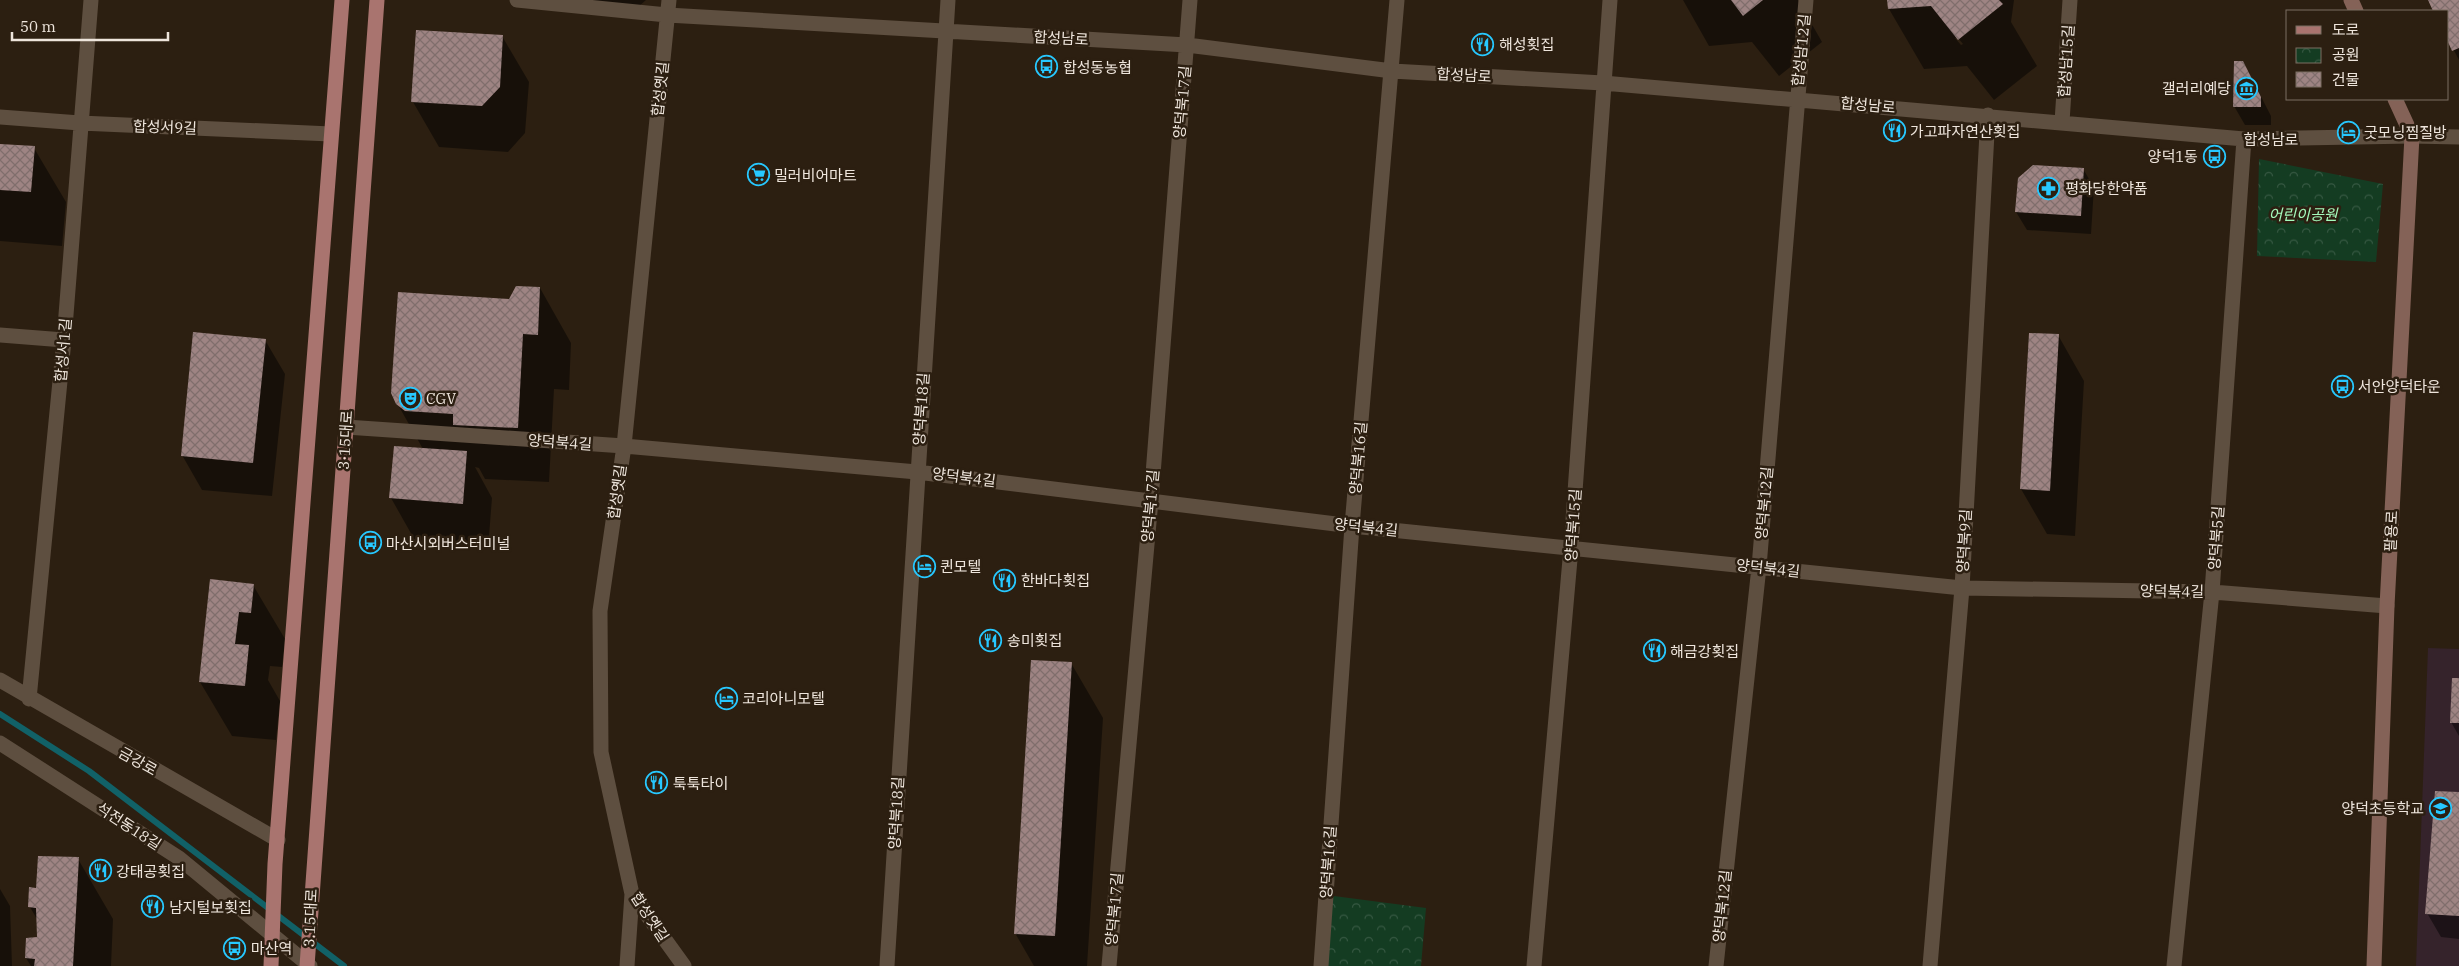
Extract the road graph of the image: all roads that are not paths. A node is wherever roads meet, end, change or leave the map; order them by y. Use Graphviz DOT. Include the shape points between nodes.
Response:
graph roads {
  1 [pos="90,0"];
  2 [pos="342,0"];
  3 [pos="377,0"];
  4 [pos="517,0"];
  5 [pos="948,0"];
  6 [pos="1190,0"];
  7 [pos="1397,0"];
  8 [pos="1610,0"];
  9 [pos="1806,0"];
  10 [pos="2070,0"];
  11 [pos="668,8"];
  12 [pos="945,32"];
  13 [pos="1187,45"];
  14 [pos="1392,71"];
  15 [pos="1603,83"];
  16 [pos="1797,99"];
  17 [pos="2395,100"];
  18 [pos="1988,115"];
  19 [pos="0,117"];
  20 [pos="2062,122"];
  21 [pos="80,123"];
  22 [pos="331,134"];
  23 [pos="2412,136"];
  24 [pos="2459,137"];
  25 [pos="2244,140"];
  26 [pos="0,335"];
  27 [pos="64,340"];
  28 [pos="346,427"];
  29 [pos="624,446"];
  30 [pos="917,472"];
  31 [pos="1151,500"];
  32 [pos="1352,526"];
  33 [pos="1571,548"];
  34 [pos="1759,567"];
  35 [pos="1962,588"];
  36 [pos="2212,592"];
  37 [pos="2387,606"];
  38 [pos="0,680"];
  39 [pos="29,699"];
  40 [pos="0,743"];
  41 [pos="278,840"];
  42 [pos="312,880"];
  43 [pos="632,894"];
  44 [pos="274,932"];
  45 [pos="308,963"];
  46 [pos="271,966"];
  47 [pos="627,966"];
  48 [pos="684,966"];
  49 [pos="892,966"];
  50 [pos="1109,966"];
  51 [pos="1321,966"];
  52 [pos="1534,966"];
  53 [pos="1716,966"];
  54 [pos="1930,966"];
  55 [pos="2174,966"];
  56 [pos="2374,966"];
  1 -- 21 [label="street, 합성서1길"];
  2 -- 22 [label="main road"];
  3 -- 28 [label="main road, 3·15대로"];
  4 -- 11 [label="street, 합성남로"];
  5 -- 12 [label="street, 양덕북18길"];
  6 -- 13 [label="street, 양덕북17길"];
  7 -- 14 [label="street, 양덕북16길"];
  8 -- 15 [label="street, 양덕북15길"];
  9 -- 16 [label="street, 합성남12길"];
  10 -- 20 [label="street, 합성남15길"];
  11 -- 12 [label="street, 합성남로"];
  11 -- 29 [label="street, 합성옛길"];
  12 -- 13 [label="street, 합성남로"];
  12 -- 30 [label="street, 양덕북18길"];
  13 -- 14 [label="street, 합성남로"];
  13 -- 31 [label="street, 양덕북17길"];
  14 -- 15 [label="street, 합성남로"];
  14 -- 32 [label="street, 양덕북16길"];
  15 -- 16 [label="street, 합성남로"];
  15 -- 33 [label="street, 양덕북15길"];
  16 -- 18 [label="street, 합성남로"];
  16 -- 34 [label="street, 양덕북12길"];
  17 -- 23 [label="main road, 팔용로"];
  18 -- 20 [label="street, 합성남로"];
  18 -- 35 [label="street, 양덕북9길"];
  19 -- 21 [label="street, 합성서9길"];
  20 -- 25 [label="street, 합성남로"];
  21 -- 22 [label="street, 합성서9길"];
  21 -- 27 [label="street, 합성서1길"];
  22 -- 41 [label="main road"];
  23 -- 24 [label="street, 합성남로"];
  23 -- 25 [label="street, 합성남로"];
  23 -- 37 [label="main road, 팔용로"];
  25 -- 36 [label="street, 양덕북5길"];
  26 -- 27 [label="street"];
  27 -- 39 [label="street, 합성서1길"];
  28 -- 29 [label="street, 양덕북4길"];
  28 -- 42 [label="main road, 3·15대로"];
  29 -- 30 [label="street, 양덕북4길"];
  29 -- 43 [label="street, 합성옛길" via="600,611 601,752"];
  30 -- 31 [label="street, 양덕북4길"];
  30 -- 49 [label="street, 양덕북18길"];
  31 -- 32 [label="street, 양덕북4길"];
  31 -- 50 [label="street, 양덕북17길"];
  32 -- 33 [label="street, 양덕북4길"];
  32 -- 51 [label="street, 양덕북16길"];
  33 -- 34 [label="street, 양덕북4길"];
  33 -- 52 [label="street, 양덕북15길"];
  34 -- 35 [label="street, 양덕북4길"];
  34 -- 53 [label="street, 양덕북12길"];
  35 -- 36 [label="street, 양덕북4길"];
  35 -- 54 [label="street, 양덕북9길"];
  36 -- 37 [label="street, 양덕북4길"];
  36 -- 55 [label="street, 양덕북5길"];
  37 -- 56 [label="main road, 팔용로"];
  38 -- 39 [label="street, 금강로"];
  39 -- 41 [label="street, 금강로"];
  40 -- 44 [label="street, 석전동18길" via="179,858"];
  41 -- 44 [label="main road"];
  42 -- 45 [label="main road, 3.15대로"];
  43 -- 47 [label="street"];
  43 -- 48 [label="street, 합성옛길"];
  44 -- 45 [label="street, 석전동18길"];
  44 -- 46 [label="main road"];
}
